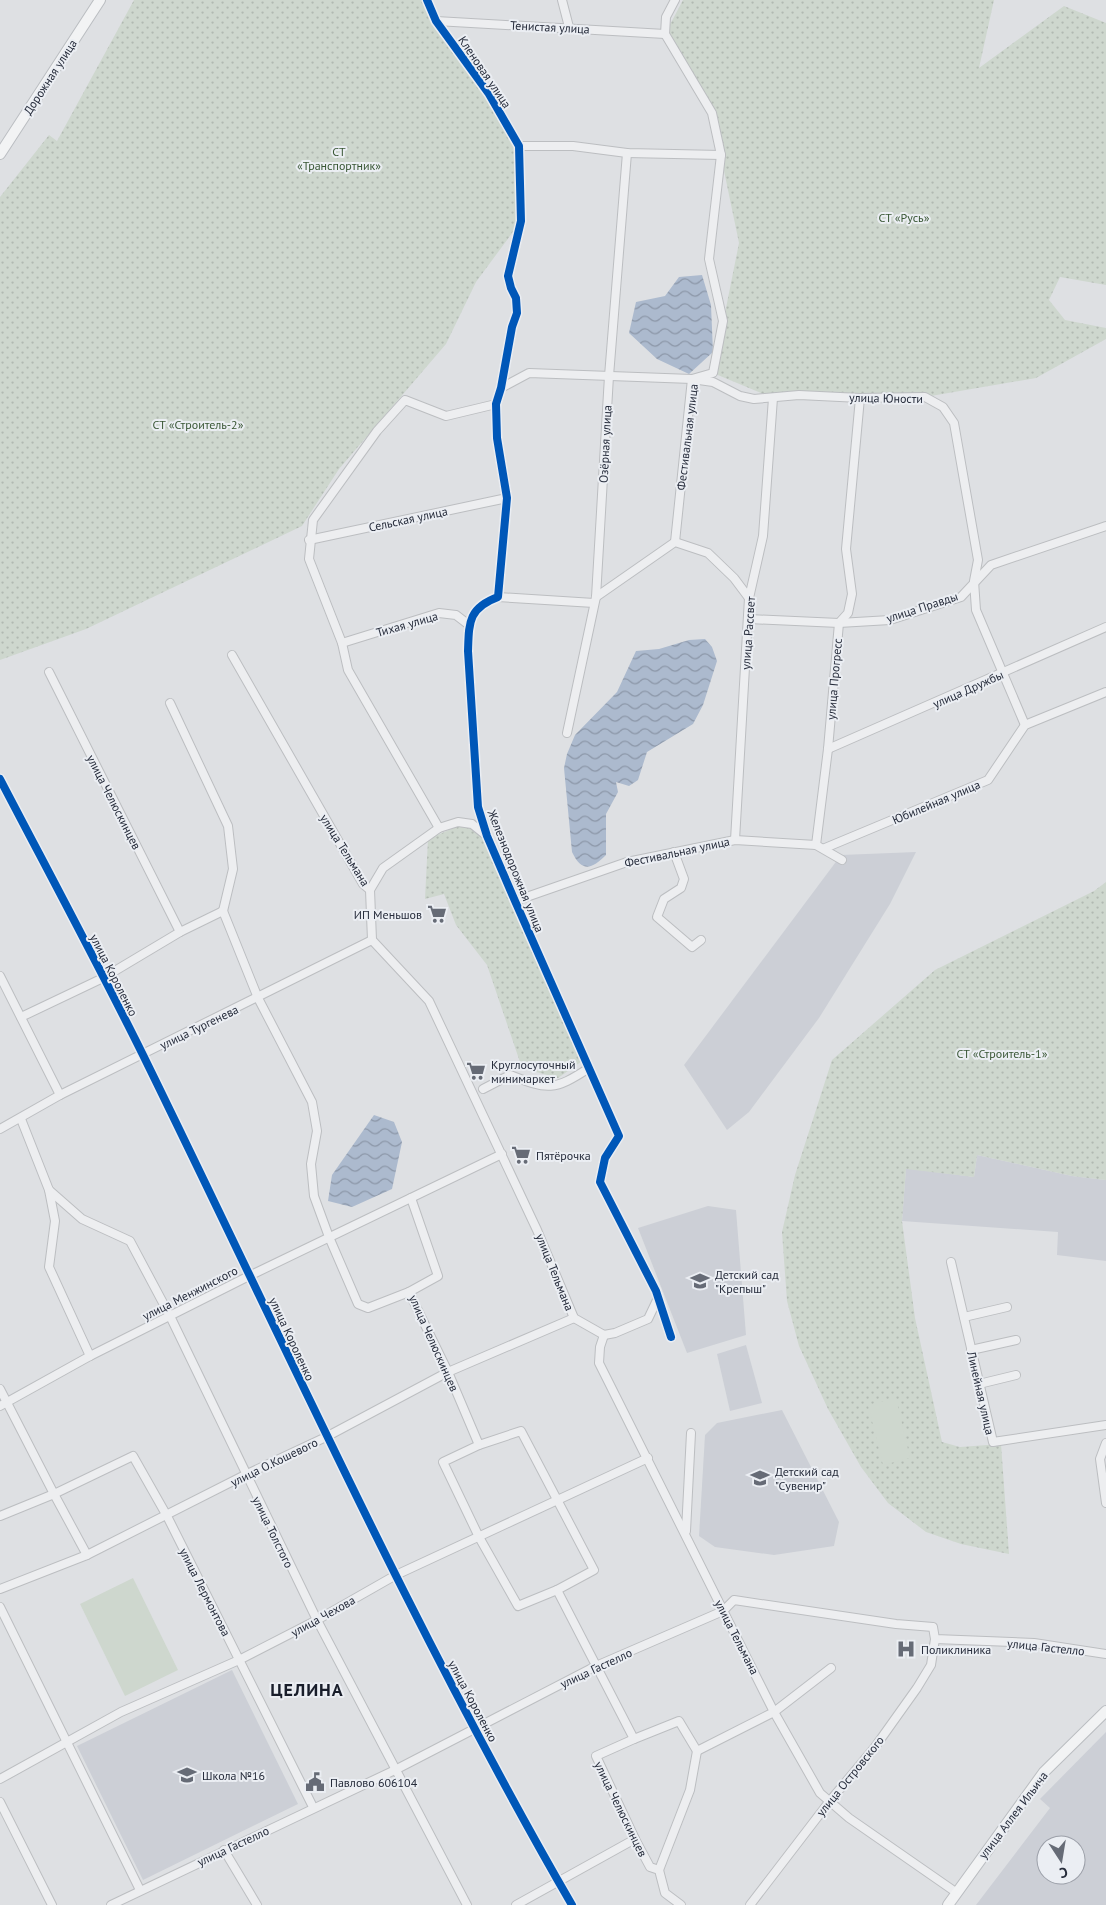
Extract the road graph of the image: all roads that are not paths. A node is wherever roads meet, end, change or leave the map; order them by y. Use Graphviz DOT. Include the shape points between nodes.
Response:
graph roads {
  1 [pos="100,0"];
  2 [pos="427,0"];
  3 [pos="562,0"];
  4 [pos="675,0"];
  5 [pos="436,21"];
  6 [pos="569,27"];
  7 [pos="665,34"];
  8 [pos="519,146"];
  9 [pos="627,153"];
  10 [pos="0,154"];
  11 [pos="721,155"];
  12 [pos="609,376"];
  13 [pos="692,379"];
  14 [pos="501,388"];
  15 [pos="773,398"];
  16 [pos="860,398"];
  17 [pos="496,404"];
  18 [pos="507,498"];
  19 [pos="1106,526"];
  20 [pos="309,540"];
  21 [pos="675,542"];
  22 [pos="974,581"];
  23 [pos="498,597"];
  24 [pos="749,598"];
  25 [pos="595,600"];
  26 [pos="749,618"];
  27 [pos="839,623"];
  28 [pos="469,625"];
  29 [pos="1106,627"];
  30 [pos="342,643"];
  31 [pos="232,655"];
  32 [pos="48,672"];
  33 [pos="1003,673"];
  34 [pos="1106,692"];
  35 [pos="170,703"];
  36 [pos="1024,725"];
  37 [pos="567,733"];
  38 [pos="828,749"];
  39 [pos="0,779"];
  40 [pos="439,828"];
  41 [pos="487,836"];
  42 [pos="735,840"];
  43 [pos="816,844"];
  44 [pos="825,848"];
  45 [pos="674,852"];
  46 [pos="842,860"];
  47 [pos="370,890"];
  48 [pos="514,901"];
  49 [pos="223,911"];
  50 [pos="180,932"];
  51 [pos="372,940"];
  52 [pos="701,940"];
  53 [pos="0,976"];
  54 [pos="103,978"];
  55 [pos="258,998"];
  56 [pos="21,1017"];
  57 [pos="142,1054"];
  58 [pos="589,1068"];
  59 [pos="483,1089"];
  60 [pos="60,1095"];
  61 [pos="20,1119"];
  62 [pos="0,1130"];
  63 [pos="502,1154"];
  64 [pos="49,1190"];
  65 [pos="411,1198"];
  66 [pos="329,1237"];
  67 [pos="951,1262"];
  68 [pos="249,1276"];
  69 [pos="409,1292"];
  70 [pos="658,1298"];
  71 [pos="1007,1307"];
  72 [pos="170,1316"];
  73 [pos="964,1317"];
  74 [pos="574,1318"];
  75 [pos="604,1336"];
  76 [pos="671,1337"];
  77 [pos="1016,1340"];
  78 [pos="971,1350"];
  79 [pos="90,1356"];
  80 [pos="448,1372"];
  81 [pos="1016,1375"];
  82 [pos="979,1384"];
  83 [pos="0,1389"];
  84 [pos="4,1405"];
  85 [pos="1106,1425"];
  86 [pos="691,1433"];
  87 [pos="326,1437"];
  88 [pos="1106,1443"];
  89 [pos="479,1445"];
  90 [pos="648,1458"];
  91 [pos="245,1475"];
  92 [pos="54,1494"];
  93 [pos="557,1500"];
  94 [pos="1106,1503"];
  95 [pos="0,1516"];
  96 [pos="167,1516"];
  97 [pos="686,1533"];
  98 [pos="479,1537"];
  99 [pos="87,1555"];
  100 [pos="396,1575"];
  101 [pos="0,1589"];
  102 [pos="557,1590"];
  103 [pos="0,1607"];
  104 [pos="723,1611"];
  105 [pos="317,1620"];
  106 [pos="935,1639"];
  107 [pos="1106,1654"];
  108 [pos="239,1660"];
  109 [pos="596,1666"];
  110 [pos="831,1668"];
  111 [pos="1106,1711"];
  112 [pos="774,1712"];
  113 [pos="474,1729"];
  114 [pos="634,1739"];
  115 [pos="67,1742"];
  116 [pos="697,1751"];
  117 [pos="395,1770"];
  118 [pos="0,1779"];
  119 [pos="0,1802"];
  120 [pos="829,1802"];
  121 [pos="313,1807"];
  122 [pos="635,1840"];
  123 [pos="224,1850"];
  124 [pos="659,1870"];
  125 [pos="559,1882"];
  126 [pos="140,1890"];
  127 [pos="956,1893"];
  128 [pos="52,1905"];
  129 [pos="111,1905"];
  130 [pos="257,1905"];
  131 [pos="467,1905"];
  132 [pos="516,1905"];
  133 [pos="572,1905"];
  134 [pos="681,1905"];
  135 [pos="750,1905"];
  136 [pos="948,1905"];
  1 -- 10 [label="main road, Дорожная улица"];
  2 -- 5 [label="street, Кленовая улица"];
  3 -- 6 [label="street"];
  4 -- 7 [label="street" via="666,17"];
  5 -- 6 [label="street, Тенистая улица"];
  5 -- 8 [label="street, Кленовая улица" via="489,94"];
  6 -- 7 [label="street, Тенистая улица"];
  7 -- 11 [label="street, Фестивальная улица" via="712,113"];
  8 -- 9 [label="street" via="573,146"];
  8 -- 14 [label="street, Кленовая улица" via="521,221 508,276 516,298 517,313"];
  9 -- 11 [label="street"];
  9 -- 12 [label="street, Озёрная улица"];
  11 -- 13 [label="street, Фестивальная улица" via="709,259 723,321 713,373"];
  12 -- 13 [label="street, улица Юности"];
  12 -- 14 [label="street, улица Юности" via="529,373"];
  12 -- 25 [label="street, Озёрная улица"];
  13 -- 15 [label="street, улица Юности" via="713,382 740,396"];
  13 -- 21 [label="street, Фестивальная улица"];
  14 -- 17 [label="street"];
  15 -- 16 [label="street, улица Юности" via="799,395"];
  15 -- 24 [label="street, улица Рассвет" via="763,536"];
  16 -- 22 [label="street, улица Юности" via="925,397 943,407 954,422 978,560"];
  16 -- 27 [label="street, улица Прогресс" via="846,549 852,594 848,613"];
  17 -- 18 [label="street" via="496,438"];
  17 -- 20 [label="street" via="446,416 405,400 377,431 313,520"];
  18 -- 20 [label="street, Сельская улица"];
  18 -- 23 [label="street"];
  19 -- 22 [label="street, улица Правды" via="990,565"];
  20 -- 30 [label="street" via="313,573"];
  21 -- 24 [label="street" via="708,553"];
  21 -- 25 [label="street"];
  22 -- 27 [label="street, улица Правды" via="961,597 890,620"];
  22 -- 33 [label="street, улица Юности" via="976,610"];
  23 -- 25 [label="street"];
  23 -- 28 [label="street, Железнодорожная улица" via="474,611"];
  24 -- 26 [label="street, улица Рассвет"];
  25 -- 37 [label="street, Озёрная улица"];
  26 -- 27 [label="street, улица Правды"];
  26 -- 42 [label="street, улица Рассвет"];
  27 -- 38 [label="street, улица Прогресс"];
  28 -- 30 [label="street, Тихая улица" via="456,615 439,613"];
  28 -- 41 [label="street, Железнодорожная улица" via="478,807"];
  29 -- 33 [label="street, улица Дружбы"];
  30 -- 40 [label="street" via="348,670"];
  31 -- 47 [label="street, улица Тельмана" via="363,884"];
  32 -- 50 [label="street, улица Челюскинцев"];
  33 -- 36 [label="street, улица Юности"];
  33 -- 38 [label="street, улица Дружбы"];
  34 -- 36 [label="street"];
  35 -- 49 [label="street" via="228,826 232,869"];
  36 -- 44 [label="street, Юбилейная улица" via="988,780"];
  38 -- 43 [label="street, улица Прогресс"];
  39 -- 54 [label="street, улица Короленко"];
  40 -- 41 [label="street" via="458,822 472,824"];
  40 -- 47 [label="street" via="383,868"];
  41 -- 48 [label="street, Железнодорожная улица"];
  42 -- 43 [label="street, Фестивальная улица"];
  42 -- 45 [label="street, Фестивальная улица"];
  43 -- 44 [label="street, Фестивальная улица"];
  44 -- 46 [label="street, Фестивальная улица"];
  45 -- 48 [label="street, Фестивальная улица" via="627,862"];
  45 -- 52 [label="street" via="684,878 681,888 664,899 657,917 692,947"];
  47 -- 51 [label="street, улица Тельмана"];
  48 -- 58 [label="street, Железнодорожная улица"];
  49 -- 50 [label="street"];
  49 -- 55 [label="street"];
  50 -- 54 [label="street"];
  51 -- 55 [label="street, улица Тургенева"];
  51 -- 63 [label="street, улица Тельмана" via="429,1001"];
  53 -- 56 [label="street"];
  54 -- 56 [label="street"];
  54 -- 57 [label="street, улица Короленко"];
  55 -- 57 [label="street, улица Тургенева"];
  55 -- 66 [label="street" via="312,1102 317,1131 311,1164 314,1196"];
  56 -- 60 [label="street"];
  57 -- 60 [label="street, улица Тургенева"];
  57 -- 68 [label="street, улица Короленко"];
  58 -- 59 [label="street" via="565,1084 539,1086 510,1074"];
  58 -- 70 [label="street, Железнодорожная улица" via="619,1136 605,1158 600,1182"];
  60 -- 61 [label="street, улица Тургенева"];
  61 -- 62 [label="street, улица Тургенева"];
  61 -- 64 [label="street, улица Толстого"];
  63 -- 65 [label="street, улица Менжинского"];
  63 -- 74 [label="street, улица Тельмана"];
  64 -- 72 [label="street, улица Толстого" via="82,1219 130,1241"];
  64 -- 79 [label="street, улица Толстого" via="54,1221 49,1267"];
  65 -- 66 [label="street, улица Менжинского"];
  65 -- 69 [label="street, улица Челюскинцев" via="438,1276"];
  66 -- 68 [label="street, улица Менжинского"];
  66 -- 69 [label="street" via="358,1304 368,1308"];
  67 -- 73 [label="street, Линейная улица"];
  68 -- 72 [label="street, улица Менжинского"];
  68 -- 87 [label="street, улица Короленко"];
  69 -- 80 [label="street, улица Челюскинцев"];
  70 -- 75 [label="street" via="648,1319"];
  70 -- 76 [label="street, Железнодорожная улица"];
  71 -- 73 [label="street"];
  72 -- 79 [label="street, улица Менжинского"];
  72 -- 91 [label="street, улица Толстого"];
  73 -- 78 [label="street, Линейная улица"];
  74 -- 75 [label="street, улица Тельмана"];
  74 -- 80 [label="street, улица О.Кошевого"];
  75 -- 90 [label="street, улица Тельмана" via="600,1363"];
  77 -- 78 [label="street"];
  78 -- 82 [label="street, Линейная улица"];
  79 -- 84 [label="street, улица Менжинского"];
  80 -- 87 [label="street, улица О.Кошевого"];
  80 -- 89 [label="street, улица Челюскинцев"];
  81 -- 82 [label="street"];
  82 -- 85 [label="street, Линейная улица" via="993,1442"];
  83 -- 84 [label="street"];
  84 -- 92 [label="street"];
  86 -- 97 [label="street"];
  87 -- 91 [label="street, улица О.Кошевого"];
  87 -- 100 [label="street, улица Короленко"];
  88 -- 94 [label="street" via="1100,1459"];
  89 -- 93 [label="street" via="521,1431"];
  89 -- 98 [label="street" via="442,1462"];
  90 -- 93 [label="street, улица Чехова"];
  90 -- 97 [label="street, улица Тельмана"];
  91 -- 96 [label="street, улица О.Кошевого"];
  91 -- 105 [label="street, улица Толстого"];
  92 -- 95 [label="street, улица Лермонтова"];
  92 -- 96 [label="street, улица Лермонтова" via="133,1456"];
  92 -- 99 [label="street"];
  93 -- 98 [label="street, улица Чехова"];
  93 -- 102 [label="street" via="594,1570"];
  96 -- 99 [label="street, улица О.Кошевого"];
  96 -- 108 [label="street, улица Лермонтова"];
  97 -- 104 [label="street, улица Тельмана"];
  98 -- 100 [label="street, улица Чехова"];
  98 -- 102 [label="street" via="518,1606"];
  99 -- 101 [label="street, улица О.Кошевого"];
  100 -- 105 [label="street, улица Чехова"];
  100 -- 113 [label="street, улица Короленко"];
  102 -- 109 [label="street"];
  103 -- 115 [label="street"];
  104 -- 106 [label="street, улица Гастелло" via="734,1600 933,1627"];
  104 -- 109 [label="street, улица Гастелло"];
  104 -- 112 [label="street, улица Тельмана"];
  105 -- 108 [label="street, улица Чехова"];
  105 -- 117 [label="street, улица Толстого"];
  106 -- 107 [label="street, улица Гастелло" via="1034,1643"];
  106 -- 120 [label="street, улица Островского" via="931,1665 917,1688 875,1747"];
  108 -- 115 [label="street, улица Чехова" via="121,1712"];
  108 -- 121 [label="street, улица Лермонтова"];
  109 -- 113 [label="street, улица Гастелло"];
  109 -- 114 [label="street"];
  110 -- 112 [label="street"];
  111 -- 127 [label="main road, улица Аллея Ильича" via="1044,1772"];
  112 -- 116 [label="street"];
  112 -- 120 [label="street, улица Тельмана" via="820,1793"];
  113 -- 117 [label="street, улица Гастелло"];
  113 -- 125 [label="street, улица Короленко"];
  114 -- 116 [label="street" via="679,1720"];
  114 -- 122 [label="street, улица Челюскинцев" via="596,1756"];
  115 -- 118 [label="street, улица Чехова"];
  115 -- 126 [label="street"];
  116 -- 124 [label="street" via="690,1790"];
  117 -- 121 [label="street, улица Гастелло"];
  117 -- 131 [label="street, улица Толстого"];
  119 -- 128 [label="street"];
  120 -- 127 [label="street, улица Тельмана"];
  120 -- 135 [label="street, улица Островского"];
  121 -- 123 [label="street, улица Гастелло"];
  122 -- 124 [label="street, улица Челюскинцев" via="650,1867"];
  122 -- 125 [label="street"];
  123 -- 126 [label="street, улица Гастелло"];
  123 -- 130 [label="street"];
  124 -- 134 [label="street, улица Челюскинцев" via="665,1893"];
  125 -- 132 [label="street"];
  125 -- 133 [label="street, улица Короленко"];
  126 -- 129 [label="street, улица Гастелло"];
  127 -- 136 [label="main road, улица Аллея Ильича"];
}
